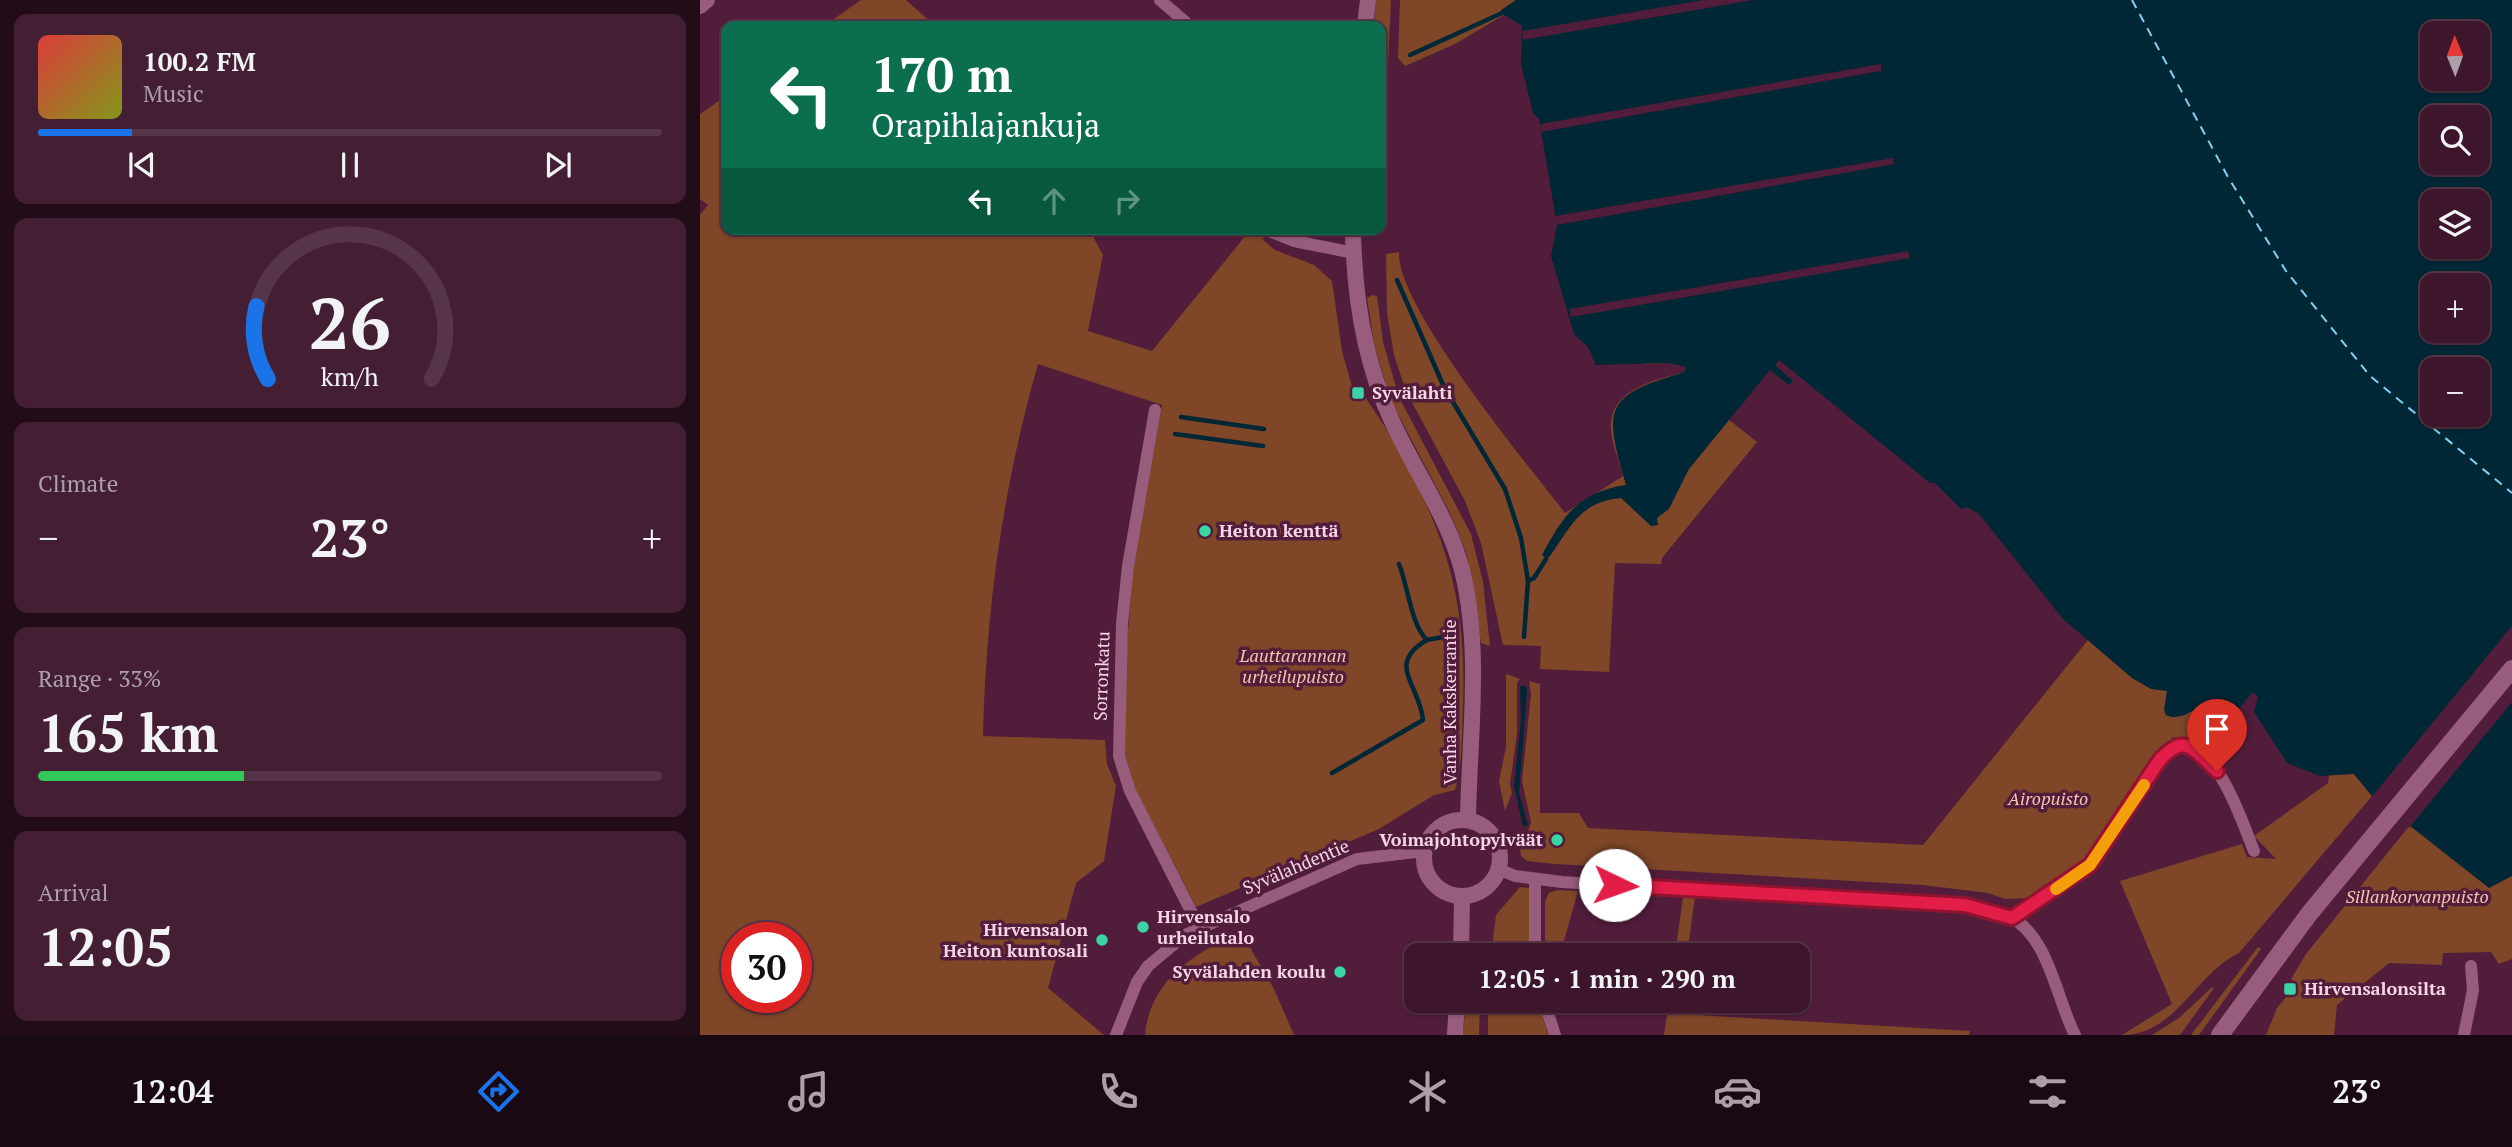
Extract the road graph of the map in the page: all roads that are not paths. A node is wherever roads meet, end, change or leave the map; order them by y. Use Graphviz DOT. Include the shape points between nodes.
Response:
graph roads {
  1 [pos="707,0"];
  2 [pos="1160,0"];
  3 [pos="1368,0"];
  4 [pos="700,6"];
  5 [pos="1184,21"];
  6 [pos="1366,21"];
  7 [pos="1279,235"];
  8 [pos="1353,235"];
  9 [pos="1354,253"];
  10 [pos="1155,410"];
  11 [pos="2512,670"];
  12 [pos="1468,820"];
  13 [pos="1424,851"];
  14 [pos="2254,852"];
  15 [pos="1498,869"];
  16 [pos="1535,880"];
  17 [pos="1462,895"];
  18 [pos="2012,918"];
  19 [pos="1199,927"];
  20 [pos="1461,943"];
  21 [pos="1535,943"];
  22 [pos="2472,966"];
  23 [pos="1456,1013"];
  24 [pos="1548,1013"];
  25 [pos="1116,1035"];
  26 [pos="1455,1035"];
  27 [pos="1555,1035"];
  28 [pos="2075,1035"];
  29 [pos="2220,1035"];
  30 [pos="2464,1035"];
  1 -- 4 [label="street"];
  2 -- 5 [label="street"];
  3 -- 6 [label="street"];
  7 -- 9 [label="street"];
  8 -- 9 [label="street, Vanha Kakskerrantie"];
  9 -- 12 [label="street, Vanha Kakskerrantie" via="1373,375 1392,422 1442,514 1466,589 1473,660"];
  10 -- 19 [label="street, Sorronkatu" via="1124,600 1119,755 1130,791"];
  11 -- 29 [label="main road" via="2309,914"];
  12 -- 13 [label="street" via="1439,827"];
  12 -- 15 [label="street" via="1492,834 1499,851"];
  13 -- 17 [label="street" via="1430,878 1444,891"];
  13 -- 19 [label="street, Syvälahdentie" via="1357,859"];
  14 -- 18 [label="street" via="2217,771 2193,748 2179,744 2159,761 2090,865"];
  15 -- 16 [label="street"];
  15 -- 17 [label="street" via="1480,891"];
  16 -- 18 [label="street" via="1965,905"];
  16 -- 21 [label="street"];
  17 -- 20 [label="street"];
  18 -- 28 [label="street" via="2043,956"];
  19 -- 25 [label="street, Syvälahdentie" via="1172,943 1148,966"];
  22 -- 30 [label="street" via="2473,990"];
  23 -- 26 [label="street"];
  24 -- 27 [label="street"];
}
